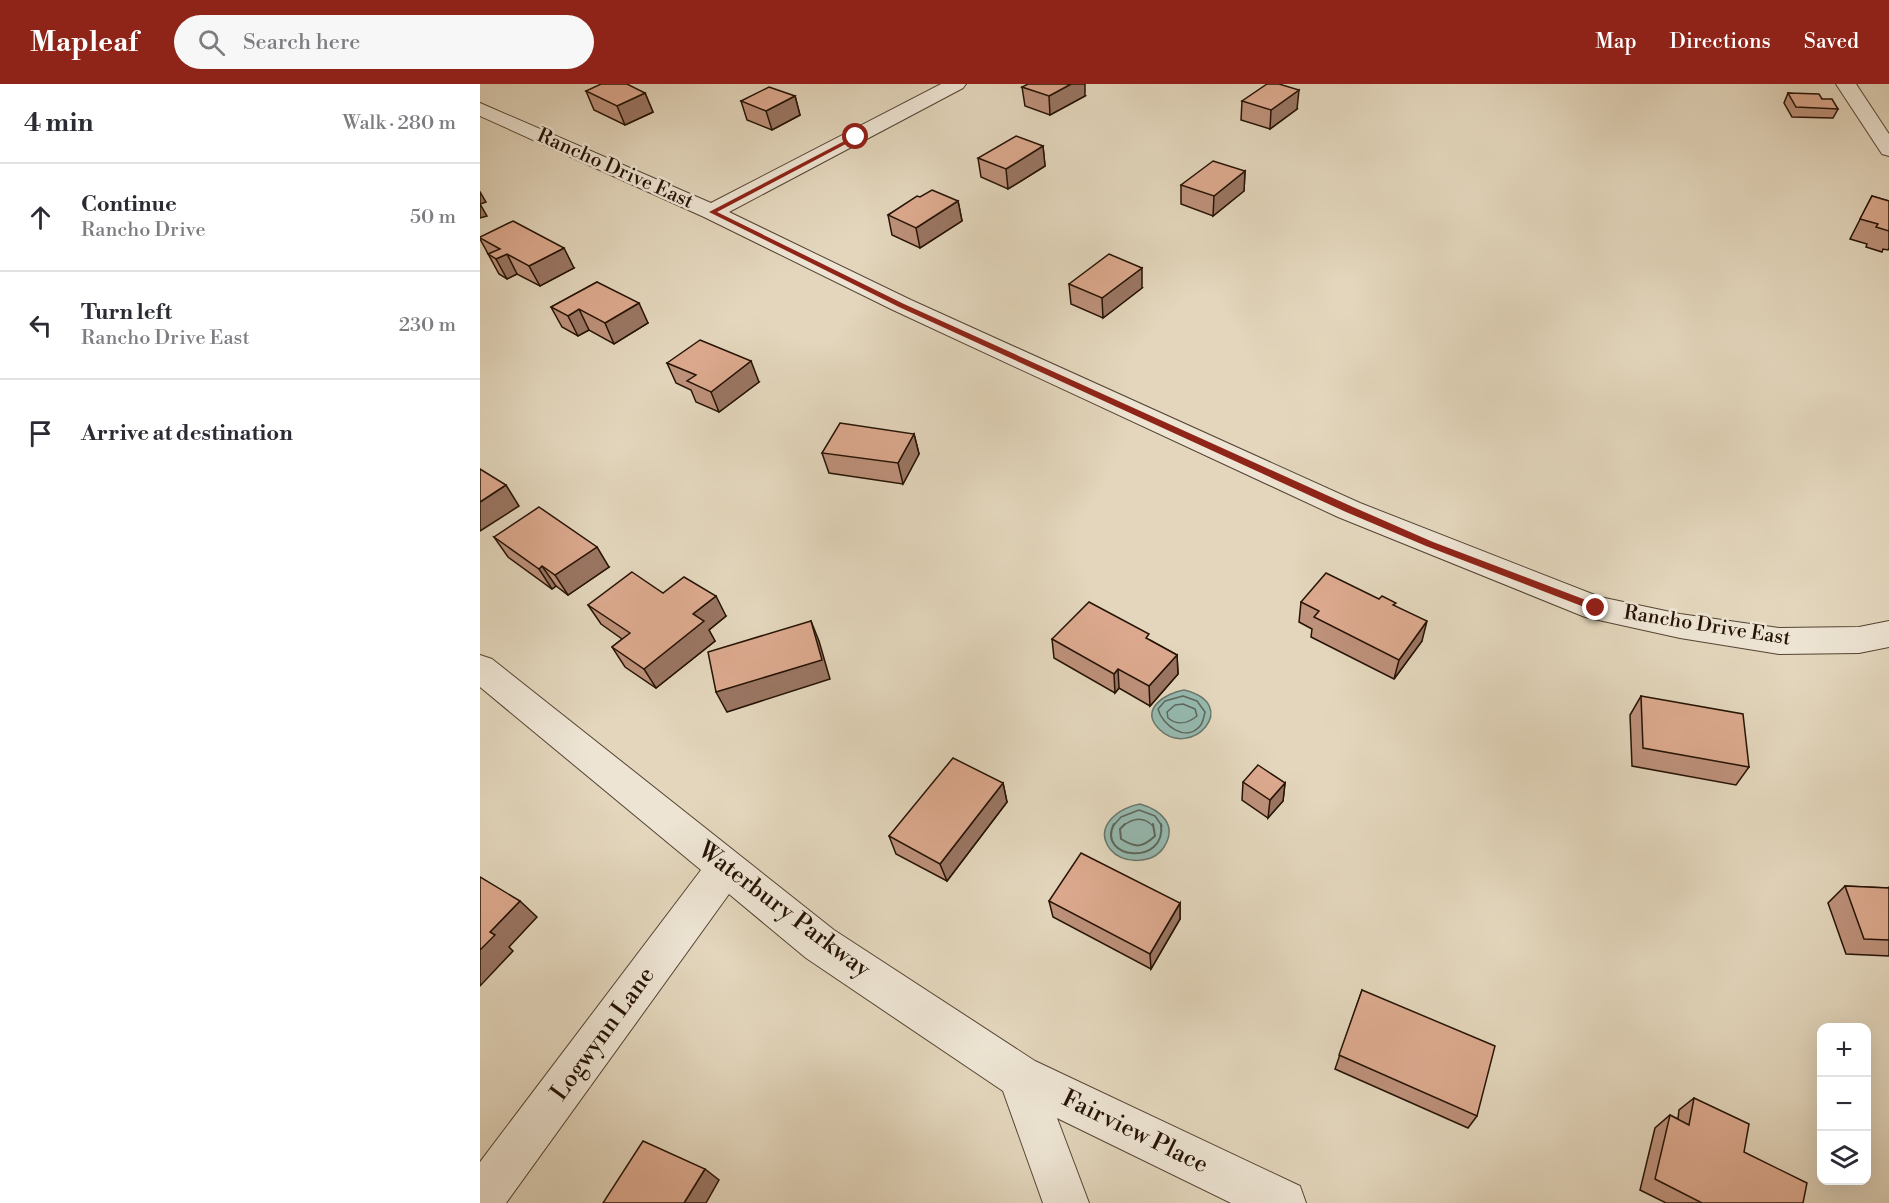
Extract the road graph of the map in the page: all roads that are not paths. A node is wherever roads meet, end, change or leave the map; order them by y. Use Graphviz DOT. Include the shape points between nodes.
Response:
graph roads {
  1 [pos="956,84"];
  2 [pos="1846,84"];
  3 [pos="480,109"];
  4 [pos="1889,150"];
  5 [pos="712,212"];
  6 [pos="1889,634"];
  7 [pos="480,668"];
  8 [pos="726,867"];
  9 [pos="1020,1076"];
  10 [pos="480,1200"];
  11 [pos="1066,1203"];
  12 [pos="1283,1203"];
  1 -- 5 [label="street"];
  2 -- 4 [label="street"];
  3 -- 5 [label="street, Rancho Drive East"];
  5 -- 6 [label="street, Rancho Drive East" via="902,305 1350,510 1596,608 1779,641 1859,640"];
  7 -- 8 [label="street, Waterbury Parkway"];
  8 -- 9 [label="street, Waterbury Parkway" via="820,944"];
  8 -- 10 [label="street, Logwynn Lane"];
  9 -- 11 [label="street"];
  9 -- 12 [label="street, Fairview Place"];
}
